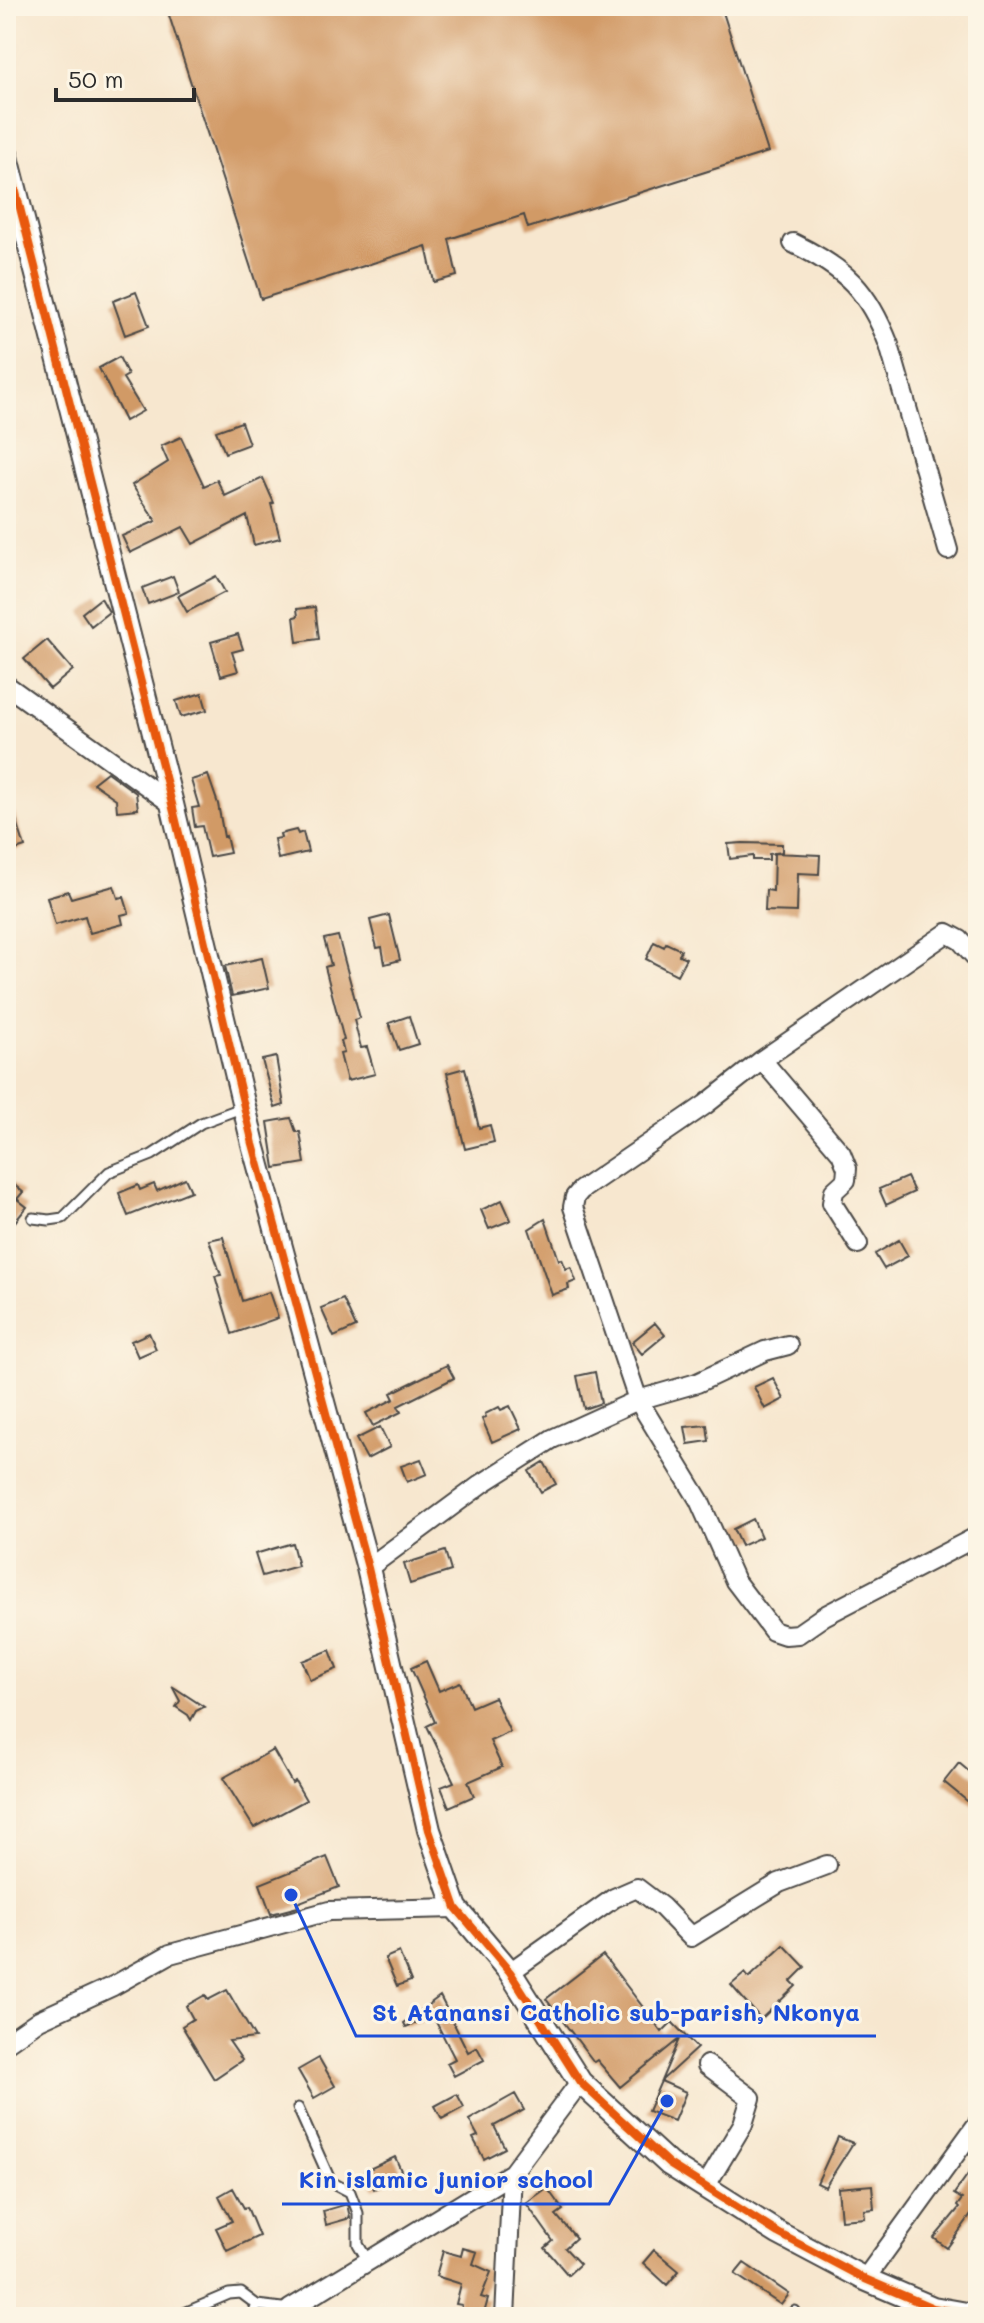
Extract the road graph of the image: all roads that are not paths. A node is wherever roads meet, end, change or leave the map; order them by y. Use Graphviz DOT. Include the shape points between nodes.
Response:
graph roads {
  1 [pos="6,153"];
  2 [pos="793,243"];
  3 [pos="948,550"];
  4 [pos="6,685"];
  5 [pos="172,804"];
  6 [pos="978,960"];
  7 [pos="762,1060"];
  8 [pos="244,1107"];
  9 [pos="33,1218"];
  10 [pos="858,1244"];
  11 [pos="788,1345"];
  12 [pos="638,1400"];
  13 [pos="978,1536"];
  14 [pos="368,1568"];
  15 [pos="827,1865"];
  16 [pos="456,1908"];
  17 [pos="510,1972"];
  18 [pos="6,2043"];
  19 [pos="707,2065"];
  20 [pos="580,2082"];
  21 [pos="298,2108"];
  22 [pos="978,2123"];
  23 [pos="512,2173"];
  24 [pos="705,2187"];
  25 [pos="368,2261"];
  26 [pos="865,2279"];
  27 [pos="257,2305"];
  28 [pos="290,2309"];
  29 [pos="978,2316"];
  30 [pos="175,2317"];
  31 [pos="252,2317"];
  32 [pos="505,2317"];
  1 -- 5 [label="street"];
  2 -- 3 [label="street" via="839,269 878,316"];
  4 -- 5 [label="street"];
  5 -- 8 [label="street"];
  6 -- 7 [label="street" via="947,933"];
  7 -- 10 [label="street" via="841,1153 846,1180 834,1191 832,1203"];
  7 -- 12 [label="street" via="575,1197 573,1207"];
  8 -- 9 [label="lane" via="201,1123 152,1155 109,1172 63,1218"];
  8 -- 14 [label="street"];
  11 -- 12 [label="street" via="697,1383"];
  12 -- 13 [label="street" via="699,1500 735,1581 773,1631 798,1634"];
  12 -- 14 [label="street" via="552,1439"];
  14 -- 16 [label="street" via="429,1830"];
  15 -- 17 [label="street" via="779,1883 691,1937 637,1888 614,1898"];
  16 -- 17 [label="street"];
  16 -- 18 [label="street" via="329,1911 170,1954 39,2020"];
  17 -- 20 [label="street"];
  19 -- 24 [label="street" via="751,2098 743,2124"];
  20 -- 23 [label="street"];
  20 -- 24 [label="street" via="669,2164"];
  21 -- 25 [label="lane" via="331,2182 350,2192 358,2213 358,2244"];
  22 -- 26 [label="street"];
  23 -- 25 [label="street"];
  23 -- 32 [label="street"];
  24 -- 26 [label="street"];
  25 -- 28 [label="street"];
  26 -- 29 [label="street" via="933,2308"];
  27 -- 28 [label="lane"];
  27 -- 30 [label="lane" via="241,2293 229,2294"];
  27 -- 31 [label="lane"];
}
